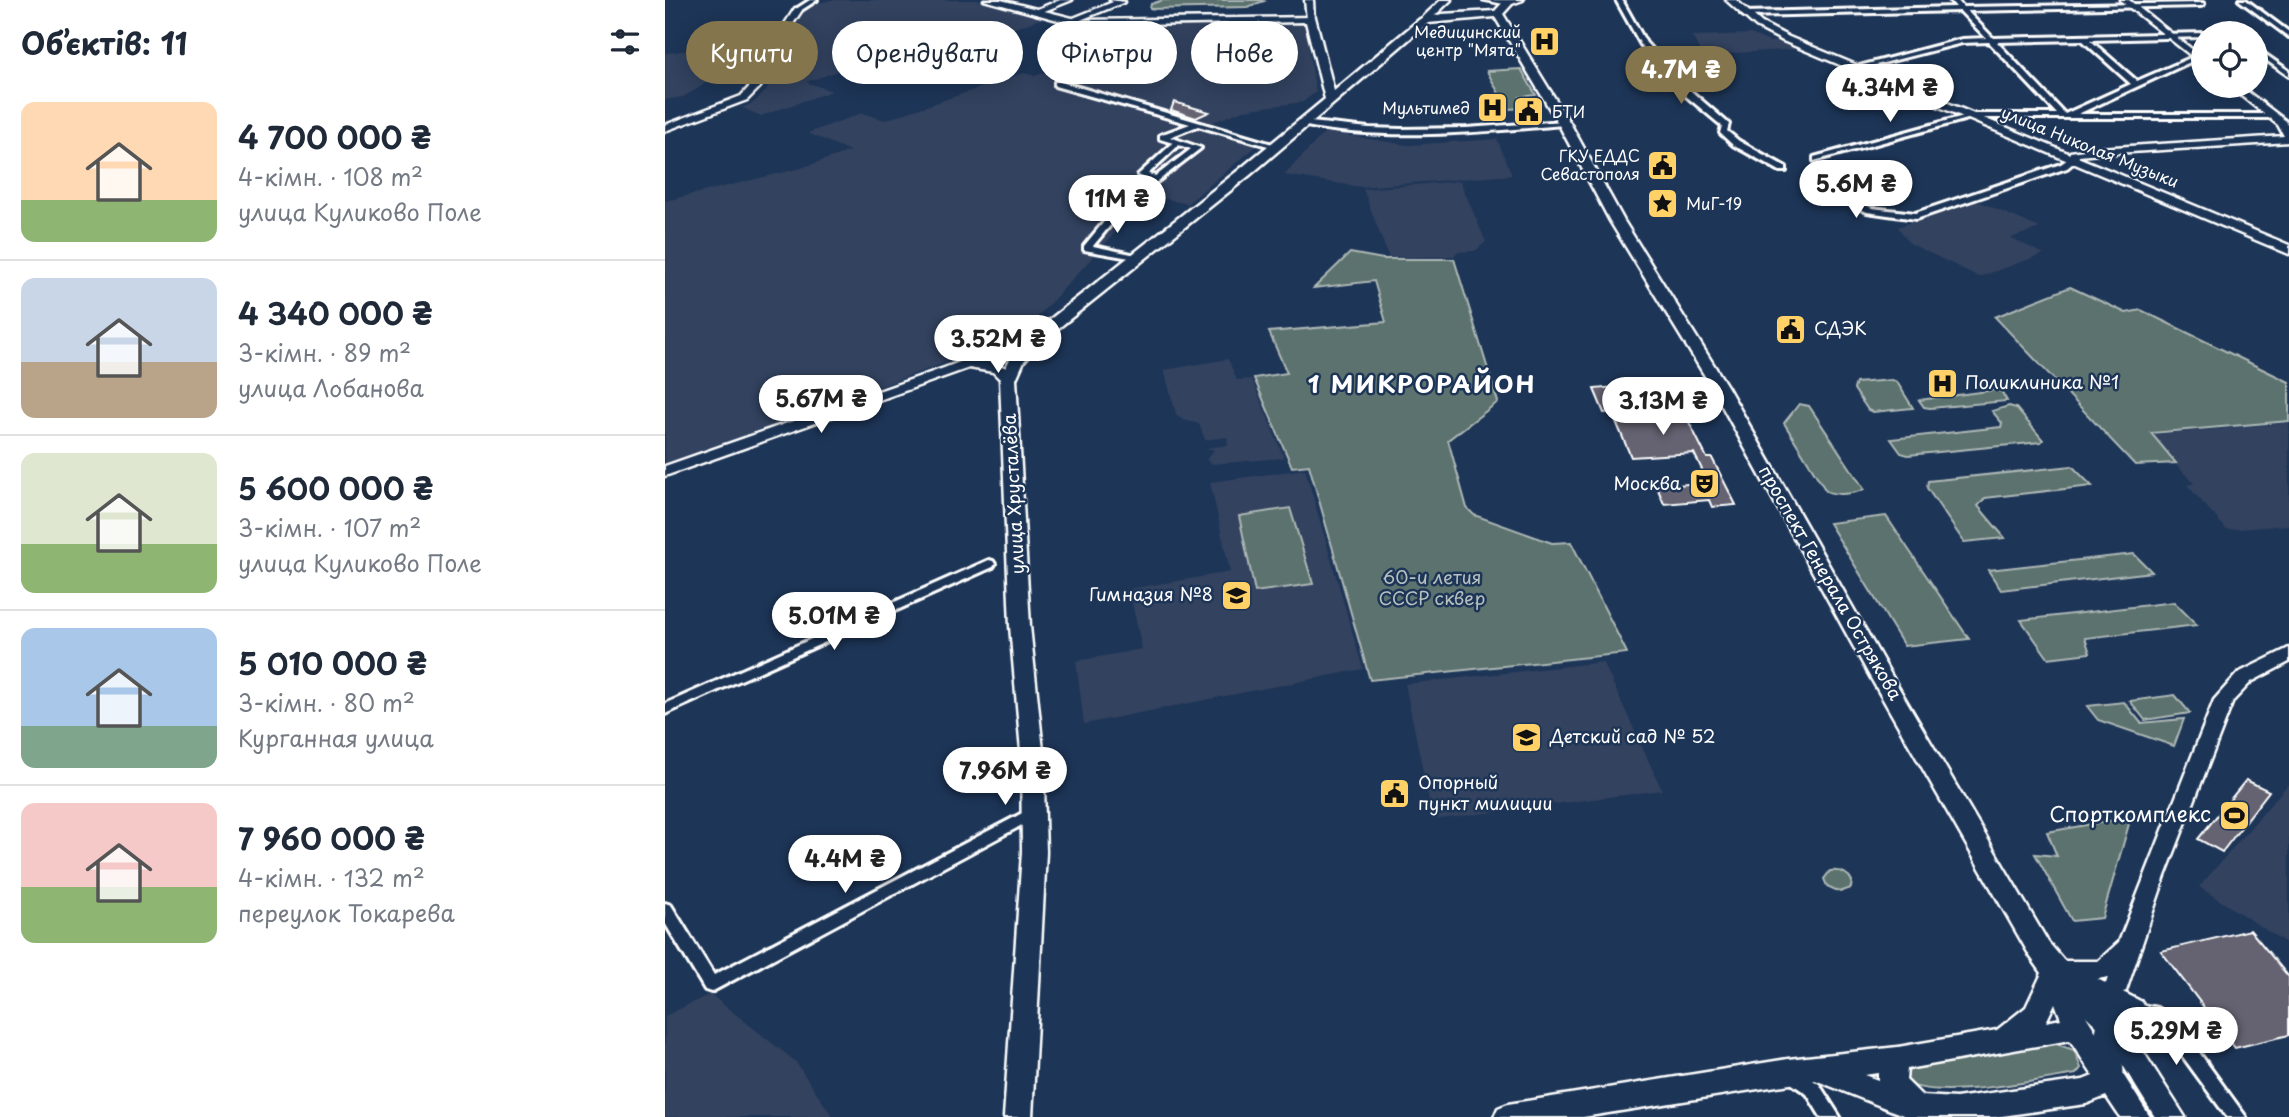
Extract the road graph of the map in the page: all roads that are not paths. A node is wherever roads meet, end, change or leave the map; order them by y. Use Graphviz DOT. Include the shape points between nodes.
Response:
graph roads {
  1 [pos="814,0"];
  2 [pos="989,0"];
  3 [pos="1068,0"];
  4 [pos="1114,0"];
  5 [pos="1309,0"];
  6 [pos="1446,0"];
  7 [pos="1619,0"];
  8 [pos="1731,0"];
  9 [pos="1952,0"];
  10 [pos="2124,0"];
  11 [pos="2242,0"];
  12 [pos="1499,3"];
  13 [pos="2201,4"];
  14 [pos="2133,7"];
  15 [pos="798,10"];
  16 [pos="1964,10"];
  17 [pos="1034,12"];
  18 [pos="1744,14"];
  19 [pos="1307,17"];
  20 [pos="1070,21"];
  21 [pos="1156,21"];
  22 [pos="1424,21"];
  23 [pos="2289,35"];
  24 [pos="2170,36"];
  25 [pos="2191,36"];
  26 [pos="2084,38"];
  27 [pos="1991,40"];
  28 [pos="2191,52"];
  29 [pos="2268,59"];
  30 [pos="2191,63"];
  31 [pos="1856,68"];
  32 [pos="2289,74"];
  33 [pos="1323,76"];
  34 [pos="1356,79"];
  35 [pos="1061,84"];
  36 [pos="2136,84"];
  37 [pos="2249,98"];
  38 [pos="1331,99"];
  39 [pos="1971,116"];
  40 [pos="2272,116"];
  41 [pos="2064,117"];
  42 [pos="1304,123"];
  43 [pos="1564,123"];
  44 [pos="2285,123"];
  45 [pos="1195,125"];
  46 [pos="665,128"];
  47 [pos="2289,137"];
  48 [pos="1178,142"];
  49 [pos="1275,146"];
  50 [pos="1817,159"];
  51 [pos="2074,159"];
  52 [pos="1783,169"];
  53 [pos="1157,179"];
  54 [pos="1808,182"];
  55 [pos="2289,250"];
  56 [pos="1138,258"];
  57 [pos="1040,335"];
  58 [pos="1017,357"];
  59 [pos="977,360"];
  60 [pos="949,371"];
  61 [pos="1007,379"];
  62 [pos="665,471"];
  63 [pos="989,564"];
  64 [pos="2289,654"];
  65 [pos="665,709"];
  66 [pos="1032,813"];
  67 [pos="665,909"];
  68 [pos="2131,936"];
  69 [pos="2056,971"];
  70 [pos="711,985"];
  71 [pos="2117,1012"];
  72 [pos="2077,1028"];
  73 [pos="1995,1043"];
  74 [pos="1898,1059"];
  75 [pos="1818,1069"];
  76 [pos="1788,1071"];
  77 [pos="2113,1080"];
  78 [pos="1917,1108"];
  79 [pos="1018,1117"];
  80 [pos="1508,1117"];
  81 [pos="1831,1117"];
  82 [pos="2136,1117"];
  83 [pos="2170,1117"];
  84 [pos="2237,1117"];
  1 -- 15 [label="street"];
  2 -- 17 [label="main road"];
  3 -- 17 [label="street"];
  4 -- 20 [label="street" via="1121,2"];
  5 -- 19 [label="street"];
  6 -- 22 [label="main road, улица Хрусталёва"];
  7 -- 52 [label="street" via="1643,44 1726,126 1723,131"];
  8 -- 18 [label="main road, улица Николая Музыки"];
  9 -- 16 [label="street"];
  10 -- 14 [label="street"];
  11 -- 23 [label="street"];
  12 -- 22 [label="main road" via="1482,15"];
  12 -- 43 [label="main road, проспект Генерала Острякова"];
  13 -- 14 [label="street"];
  14 -- 16 [label="street"];
  14 -- 24 [label="street"];
  15 -- 46 [label="street" via="755,87 744,97"];
  16 -- 18 [label="street"];
  16 -- 27 [label="street"];
  17 -- 20 [label="main road"];
  18 -- 31 [label="main road, улица Николая Музыки" via="1773,33"];
  19 -- 21 [label="main road"];
  19 -- 33 [label="main road"];
  22 -- 34 [label="main road, улица Хрусталёва"];
  24 -- 25 [label="street"];
  24 -- 26 [label="street"];
  24 -- 28 [label="street"];
  26 -- 27 [label="street"];
  26 -- 36 [label="street"];
  27 -- 31 [label="street" via="1962,41"];
  27 -- 41 [label="street"];
  29 -- 32 [label="street"];
  30 -- 36 [label="street"];
  31 -- 39 [label="main road, улица Николая Музыки"];
  33 -- 34 [label="main road"];
  33 -- 38 [label="main road"];
  34 -- 38 [label="main road, улица Хрусталёва"];
  35 -- 45 [label="street"];
  36 -- 41 [label="street"];
  37 -- 40 [label="street"];
  38 -- 42 [label="main road, улица Хрусталёва"];
  39 -- 41 [label="street"];
  39 -- 50 [label="street"];
  39 -- 51 [label="main road, улица Николая Музыки"];
  40 -- 41 [label="street"];
  40 -- 44 [label="street"];
  42 -- 43 [label="street" via="1397,134"];
  42 -- 49 [label="main road, улица Хрусталёва"];
  43 -- 69 [label="main road, проспект Генерала Острякова" via="1974,837"];
  44 -- 47 [label="street"];
  45 -- 48 [label="street" via="1163,137"];
  45 -- 49 [label="street"];
  47 -- 51 [label="street" via="2099,151 2074,154"];
  48 -- 53 [label="street" via="1142,175"];
  48 -- 53 [label="street" via="1197,148"];
  49 -- 56 [label="main road, улица Хрусталёва"];
  51 -- 54 [label="street" via="1916,216 1870,210"];
  51 -- 55 [label="main road, улица Николая Музыки"];
  53 -- 56 [label="street" via="1125,202 1087,248"];
  56 -- 57 [label="main road, улица Хрусталёва"];
  57 -- 58 [label="main road, улица Хрусталёва"];
  57 -- 59 [label="main road"];
  58 -- 59 [label="main road"];
  58 -- 61 [label="main road, улица Хрусталёва"];
  59 -- 60 [label="main road"];
  60 -- 61 [label="main road" via="989,365 1002,370"];
  60 -- 62 [label="main road"];
  61 -- 66 [label="main road, улица Хрусталёва" via="1020,626 1033,751"];
  63 -- 65 [label="street"];
  64 -- 68 [label="main road" via="2248,674 2224,700"];
  66 -- 70 [label="street"];
  66 -- 79 [label="main road, улица Хрусталёва" via="1034,852"];
  67 -- 70 [label="street"];
  68 -- 69 [label="main road" via="2112,966 2102,971"];
  68 -- 71 [label="main road"];
  69 -- 71 [label="main road, проспект Генерала Острякова"];
  69 -- 72 [label="main road, проспект Генерала Острякова"];
  69 -- 73 [label="main road" via="2036,1015"];
  71 -- 72 [label="main road"];
  71 -- 77 [label="main road"];
  71 -- 83 [label="main road, проспект Генерала Острякова"];
  71 -- 84 [label="street" via="2151,1013 2168,1023"];
  72 -- 73 [label="main road"];
  72 -- 77 [label="main road, проспект Генерала Острякова"];
  73 -- 74 [label="main road"];
  74 -- 75 [label="main road"];
  74 -- 78 [label="main road" via="1891,1070 1893,1086"];
  75 -- 76 [label="main road"];
  75 -- 78 [label="main road"];
  76 -- 80 [label="main road"];
  76 -- 81 [label="street" via="1813,1089"];
  77 -- 78 [label="main road" via="2073,1094 1956,1110"];
  77 -- 82 [label="main road, проспект Генерала Острякова"];
}
